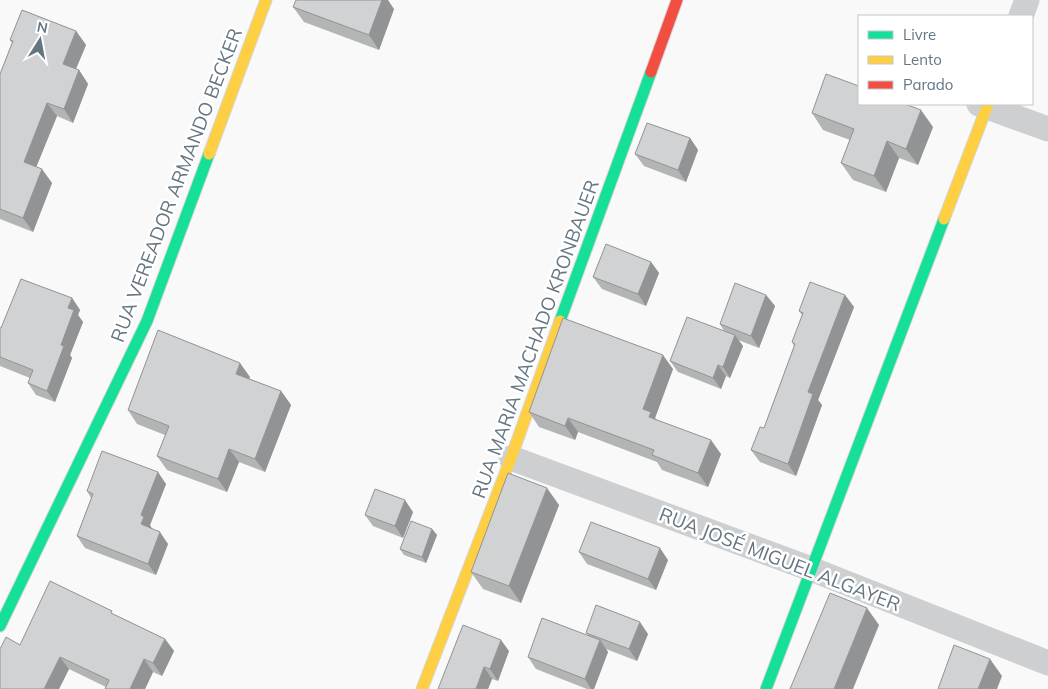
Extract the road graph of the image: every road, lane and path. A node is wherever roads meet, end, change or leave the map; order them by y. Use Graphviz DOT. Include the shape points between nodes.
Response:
graph roads {
  1 [pos="266,0"];
  2 [pos="677,0"];
  3 [pos="1027,0"];
  4 [pos="1021,15"];
  5 [pos="985,105"];
  6 [pos="1048,129"];
  7 [pos="511,458"];
  8 [pos="811,570"];
  9 [pos="0,626"];
  10 [pos="1048,663"];
  11 [pos="422,689"];
  12 [pos="766,689"];
  1 -- 9 [label="street, RUA VEREADOR ARMANDO BECKER" via="147,321"];
  2 -- 7 [label="street, RUA MARIA MACHADO KRONBAUER"];
  3 -- 4 [label="street"];
  5 -- 6 [label="street"];
  5 -- 8 [label="street"];
  7 -- 8 [label="street, RUA JOSÉ MIGUEL ALGAYER"];
  7 -- 11 [label="street, RUA MARIA MACHADO KRONBAUER"];
  8 -- 10 [label="street, RUA JOSÉ MIGUEL ALGAYER"];
  8 -- 12 [label="street"];
}
